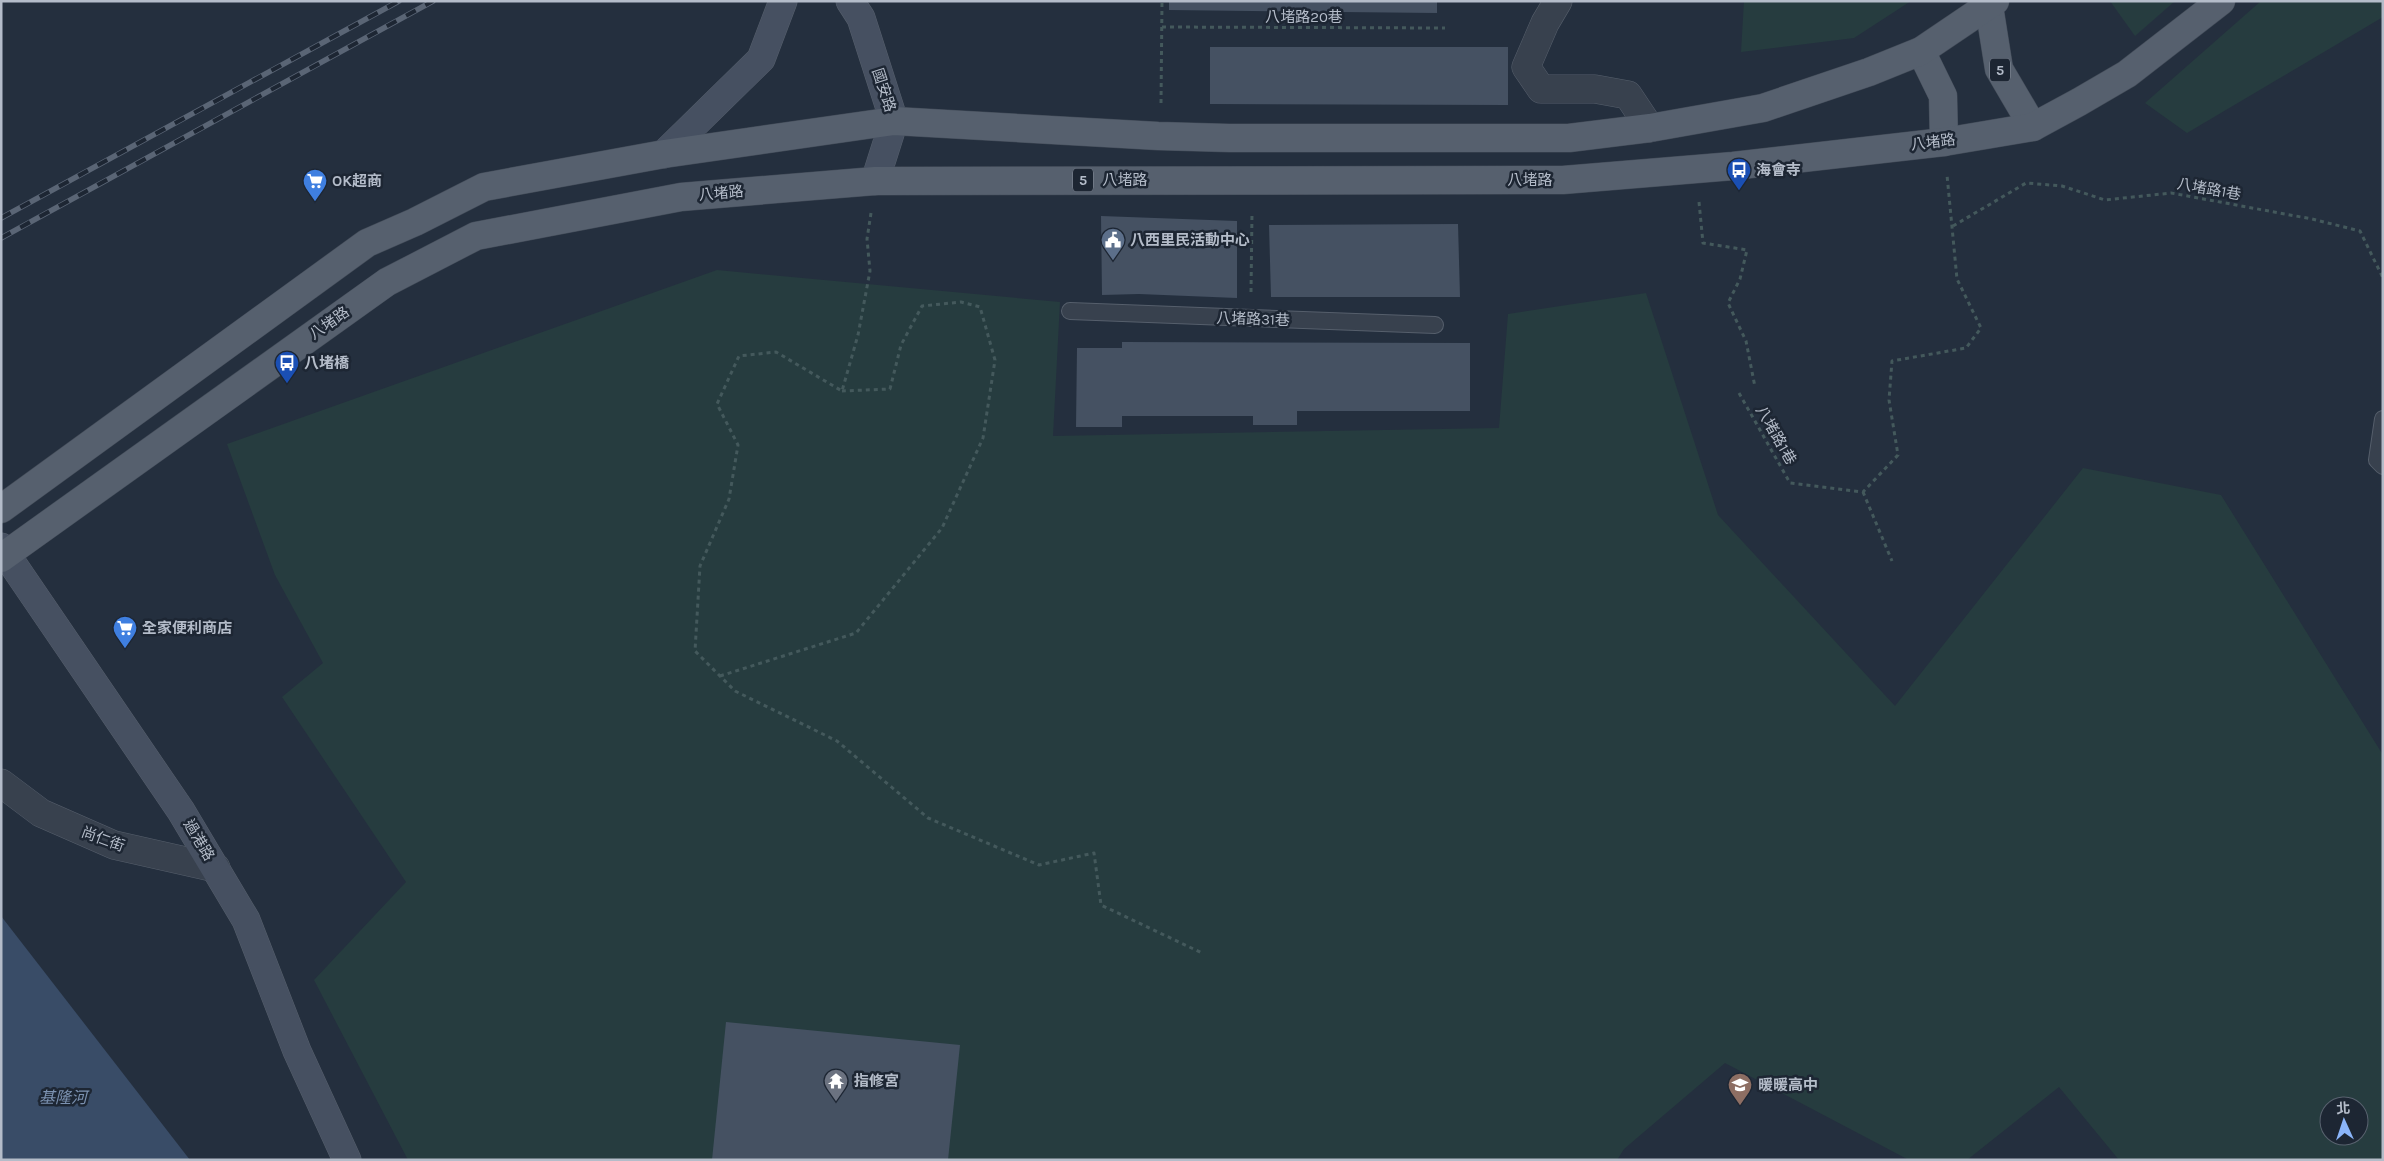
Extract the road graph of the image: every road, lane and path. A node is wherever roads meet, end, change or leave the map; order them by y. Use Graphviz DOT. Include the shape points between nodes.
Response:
graph roads {
  1 [pos="783,1"];
  2 [pos="850,1"];
  3 [pos="1162,1"];
  4 [pos="1558,1"];
  5 [pos="2221,1"];
  6 [pos="1992,4"];
  7 [pos="1162,28"];
  8 [pos="1444,28"];
  9 [pos="1921,51"];
  10 [pos="894,121"];
  11 [pos="2033,126"];
  12 [pos="1650,128"];
  13 [pos="1158,136"];
  14 [pos="1944,142"];
  15 [pos="664,154"];
  16 [pos="1696,169"];
  17 [pos="1251,180"];
  18 [pos="875,181"];
  19 [pos="1953,226"];
  20 [pos="2383,278"];
  21 [pos="1070,311"];
  22 [pos="1250,319"];
  23 [pos="1436,325"];
  24 [pos="1755,387"];
  25 [pos="842,391"];
  26 [pos="1739,393"];
  27 [pos="2383,419"];
  28 [pos="2383,466"];
  29 [pos="1863,492"];
  30 [pos="1,509"];
  31 [pos="3,553"];
  32 [pos="1892,561"];
  33 [pos="720,676"];
  34 [pos="1,783"];
  35 [pos="216,868"];
  36 [pos="1202,953"];
  37 [pos="347,1160"];
  1 -- 15 [label="street" via="761,59"];
  2 -- 10 [label="street, 國安路" via="861,18"];
  3 -- 7 [label="path"];
  4 -- 12 [label="street" via="1526,67 1541,89 1595,89 1628,95"];
  5 -- 11 [label="main road, 八堵路 / 5" via="2127,74"];
  6 -- 9 [label="main road, 5"];
  6 -- 11 [label="main road, 5" via="1999,69"];
  7 -- 8 [label="path, 八堵路20巷"];
  7 -- 13 [label="path"];
  9 -- 12 [label="main road, 5" via="1763,108"];
  9 -- 14 [label="main road" via="1943,96"];
  10 -- 13 [label="main road, 5"];
  10 -- 15 [label="main road, 5"];
  10 -- 18 [label="street, 國安路"];
  11 -- 14 [label="main road, 八堵路 / 5"];
  12 -- 13 [label="main road, 5" via="1569,138"];
  14 -- 16 [label="main road, 八堵路 / 5"];
  14 -- 19 [label="path"];
  15 -- 30 [label="main road, 5" via="484,187 367,243"];
  16 -- 17 [label="main road, 八堵路 / 5" via="1564,180"];
  16 -- 24 [label="path" via="1703,243 1747,250 1740,279 1728,303 1746,341"];
  17 -- 18 [label="main road, 八堵路 / 5"];
  17 -- 22 [label="path"];
  18 -- 25 [label="path" via="868,239 870,271 858,334"];
  18 -- 31 [label="main road, 八堵路 / 5" via="681,197 476,236 387,282"];
  19 -- 20 [label="path, 八堵路1巷" via="2026,183 2062,186 2105,200 2171,192 2360,231"];
  19 -- 29 [label="path" via="1957,279 1981,328 1966,348 1892,361 1889,400 1898,455"];
  21 -- 22 [label="lane, 八堵路31巷"];
  22 -- 23 [label="lane, 八堵路31巷"];
  25 -- 33 [label="path" via="776,352 739,356 716,404 738,445 729,499 700,566 694,651"];
  25 -- 33 [label="path" via="890,389 902,346 922,306 961,302 980,307 995,360 983,438 942,528 856,633"];
  26 -- 29 [label="path, 八堵路1巷" via="1790,483"];
  27 -- 28 [label="lane" via="2377,460"];
  29 -- 32 [label="path"];
  31 -- 35 [label="street, 過港路" via="182,811"];
  33 -- 36 [label="path" via="735,691 837,742 928,818 1039,865 1094,853 1101,905"];
  34 -- 35 [label="street, 尚仁街" via="41,813 114,845"];
  35 -- 37 [label="street, 過港路" via="246,920 297,1051"];
}
